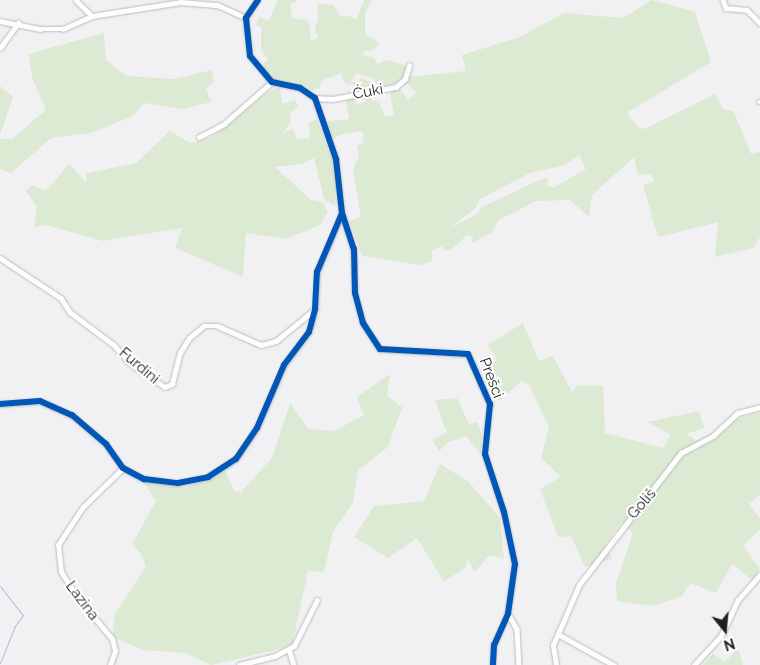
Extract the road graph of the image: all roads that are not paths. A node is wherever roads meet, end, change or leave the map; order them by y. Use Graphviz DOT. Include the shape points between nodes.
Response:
graph roads {
  1 [pos="76,0"];
  2 [pos="258,0"];
  3 [pos="723,0"];
  4 [pos="92,16"];
  5 [pos="246,18"];
  6 [pos="0,21"];
  7 [pos="18,23"];
  8 [pos="760,23"];
  9 [pos="0,48"];
  10 [pos="409,66"];
  11 [pos="272,82"];
  12 [pos="314,98"];
  13 [pos="199,137"];
  14 [pos="342,213"];
  15 [pos="0,258"];
  16 [pos="315,309"];
  17 [pos="0,404"];
  18 [pos="760,407"];
  19 [pos="123,468"];
  20 [pos="760,575"];
  21 [pos="317,600"];
  22 [pos="508,614"];
  23 [pos="558,634"];
  24 [pos="289,649"];
  25 [pos="110,665"];
  26 [pos="240,665"];
  27 [pos="294,665"];
  28 [pos="493,665"];
  29 [pos="519,665"];
  30 [pos="556,665"];
  31 [pos="614,665"];
  32 [pos="694,665"];
  1 -- 4 [label="street"];
  2 -- 5 [label="street"];
  3 -- 8 [label="street" via="726,8 747,10"];
  4 -- 5 [label="street" via="181,2 218,5"];
  4 -- 7 [label="street" via="63,29 40,29"];
  5 -- 11 [label="street" via="250,56"];
  6 -- 7 [label="street"];
  7 -- 9 [label="street"];
  10 -- 12 [label="street, Ćuki" via="405,79 396,87 337,99"];
  11 -- 12 [label="street" via="300,88"];
  11 -- 13 [label="street" via="224,124"];
  12 -- 14 [label="street" via="336,159"];
  14 -- 16 [label="street" via="317,272"];
  14 -- 22 [label="street, Prešci" via="354,248 356,293 363,323 380,349 468,354 490,404 485,454 504,512 515,564"];
  15 -- 16 [label="street, Furdini" via="60,298 70,312 114,345 130,363 165,387 172,384 180,353 189,338 204,326 218,326 261,345 276,341"];
  16 -- 19 [label="street" via="309,332 284,365 257,428 236,459 208,477 178,483 144,479"];
  17 -- 19 [label="street" via="40,402 72,415 106,444"];
  18 -- 23 [label="street, Goliš" via="738,413 713,436 681,453 578,584"];
  19 -- 25 [label="street, Lazina" via="83,507 58,545 61,572 76,596 86,604 112,639 115,651"];
  20 -- 32 [label="street" via="738,600 721,636"];
  21 -- 24 [label="street" via="294,646"];
  22 -- 28 [label="street, Prešci" via="494,645"];
  22 -- 29 [label="street" via="517,629"];
  23 -- 30 [label="street, Goliš" via="553,645"];
  23 -- 31 [label="street"];
  24 -- 26 [label="street"];
  24 -- 27 [label="street"];
}
